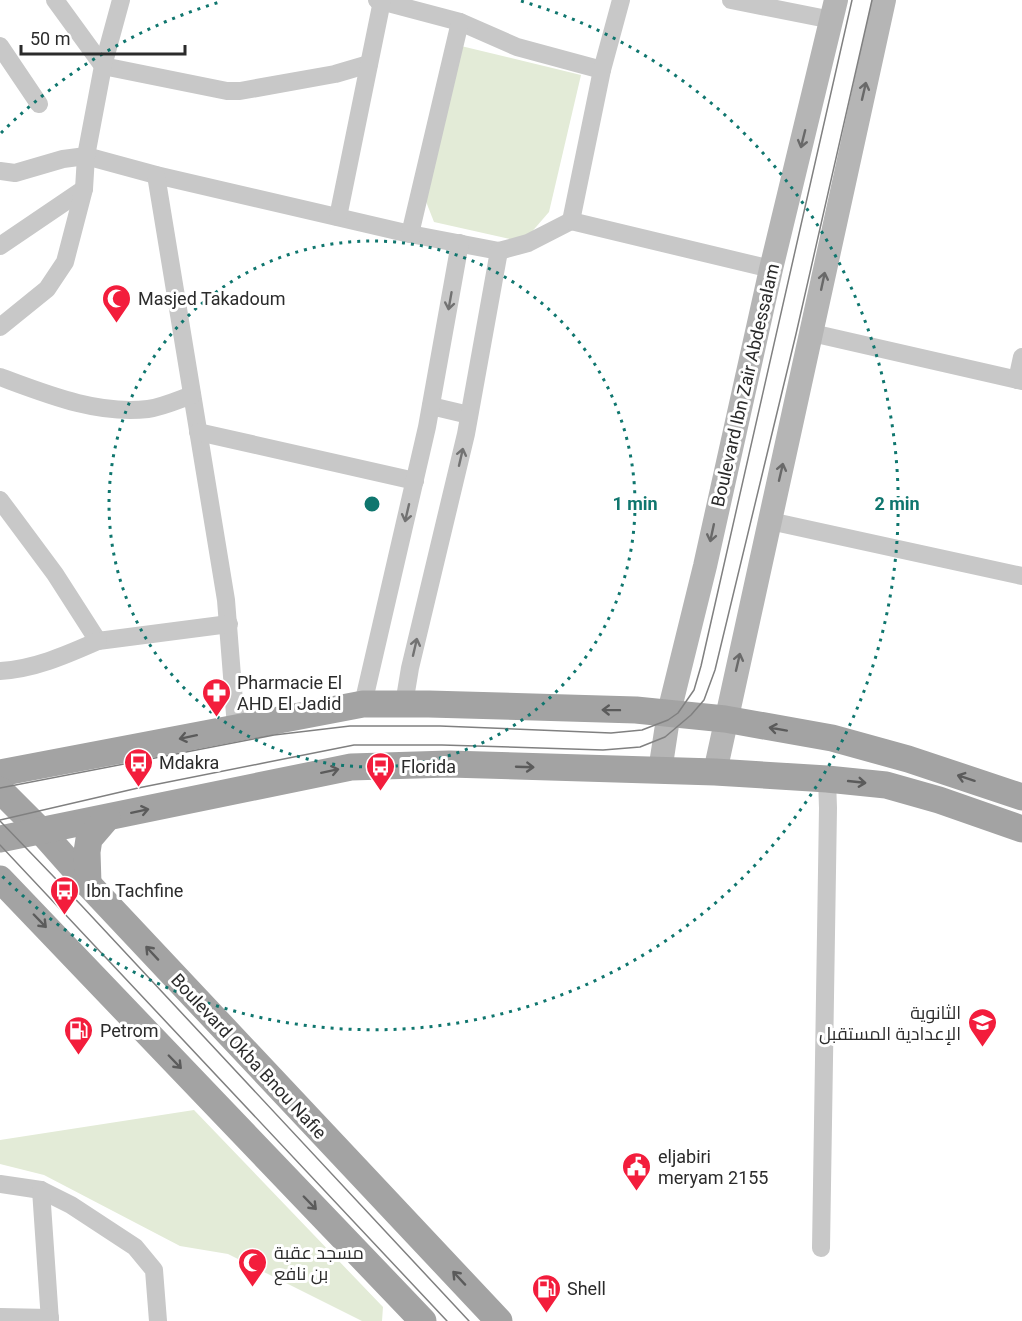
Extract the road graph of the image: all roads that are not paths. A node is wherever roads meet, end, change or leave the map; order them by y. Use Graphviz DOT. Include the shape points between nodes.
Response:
graph roads {
  1 [pos="55,0"];
  2 [pos="121,0"];
  3 [pos="621,0"];
  4 [pos="731,0"];
  5 [pos="884,0"];
  6 [pos="380,1"];
  7 [pos="424,5"];
  8 [pos="834,10"];
  9 [pos="460,22"];
  10 [pos="0,46"];
  11 [pos="369,64"];
  12 [pos="103,66"];
  13 [pos="602,70"];
  14 [pos="39,104"];
  15 [pos="86,156"];
  16 [pos="0,171"];
  17 [pos="156,175"];
  18 [pos="84,189"];
  19 [pos="338,217"];
  20 [pos="571,221"];
  21 [pos="410,234"];
  22 [pos="460,243"];
  23 [pos="0,246"];
  24 [pos="499,251"];
  25 [pos="771,269"];
  26 [pos="0,327"];
  27 [pos="812,333"];
  28 [pos="1022,357"];
  29 [pos="0,376"];
  30 [pos="1019,380"];
  31 [pos="192,395"];
  32 [pos="430,406"];
  33 [pos="469,415"];
  34 [pos="198,432"];
  35 [pos="415,481"];
  36 [pos="0,500"];
  37 [pos="770,521"];
  38 [pos="1022,576"];
  39 [pos="229,624"];
  40 [pos="98,641"];
  41 [pos="0,671"];
  42 [pos="363,704"];
  43 [pos="404,704"];
  44 [pos="669,712"];
  45 [pos="725,719"];
  46 [pos="236,727"];
  47 [pos="660,771"];
  48 [pos="714,772"];
  49 [pos="0,773"];
  50 [pos="826,779"];
  51 [pos="0,790"];
  52 [pos="1022,797"];
  53 [pos="107,818"];
  54 [pos="1022,829"];
  55 [pos="41,831"];
  56 [pos="0,839"];
  57 [pos="0,879"];
  58 [pos="88,884"];
  59 [pos="0,1184"];
  60 [pos="41,1190"];
  61 [pos="821,1248"];
  62 [pos="0,1317"];
  63 [pos="50,1320"];
  64 [pos="158,1321"];
  65 [pos="423,1321"];
  66 [pos="499,1321"];
  1 -- 12 [label="street"];
  2 -- 12 [label="street"];
  3 -- 13 [label="street"];
  4 -- 8 [label="street"];
  27 -- 5 [label="street, one-way"];
  6 -- 7 [label="street"];
  6 -- 11 [label="street"];
  7 -- 9 [label="street"];
  8 -- 25 [label="street, Boulevard Ibn Zair Abdessalam, one-way"];
  9 -- 13 [label="street" via="517,47"];
  9 -- 21 [label="street"];
  10 -- 14 [label="street"];
  11 -- 12 [label="street" via="240,91"];
  11 -- 19 [label="street"];
  12 -- 15 [label="street"];
  13 -- 20 [label="street"];
  15 -- 16 [label="street" via="15,173"];
  15 -- 17 [label="street"];
  15 -- 18 [label="street"];
  17 -- 19 [label="street"];
  17 -- 31 [label="street"];
  18 -- 23 [label="street"];
  18 -- 26 [label="street" via="65,262 46,289"];
  19 -- 21 [label="street"];
  20 -- 24 [label="street"];
  20 -- 25 [label="street"];
  21 -- 22 [label="street"];
  22 -- 24 [label="street"];
  22 -- 32 [label="street, one-way"];
  24 -- 33 [label="street"];
  25 -- 44 [label="street, Boulevard Ibn Zair Abdessalam, one-way"];
  27 -- 30 [label="street"];
  37 -- 27 [label="street, one-way"];
  28 -- 30 [label="street"];
  29 -- 31 [label="street" via="101,409 150,408"];
  31 -- 34 [label="street"];
  32 -- 33 [label="street"];
  32 -- 35 [label="street"];
  43 -- 33 [label="street, one-way"];
  34 -- 35 [label="street"];
  34 -- 39 [label="street"];
  35 -- 42 [label="street, one-way"];
  36 -- 40 [label="street"];
  37 -- 38 [label="street"];
  45 -- 37 [label="street, one-way"];
  39 -- 40 [label="street"];
  39 -- 46 [label="street"];
  40 -- 41 [label="street" via="57,659"];
  42 -- 43 [label="main road"];
  42 -- 46 [label="main road"];
  44 -- 43 [label="main road, one-way"];
  44 -- 45 [label="main road"];
  44 -- 47 [label="street, Boulevard Ibn Zair Abdessalam"];
  45 -- 48 [label="street"];
  52 -- 45 [label="main road, one-way" via="832,738"];
  46 -- 49 [label="main road, one-way"];
  47 -- 48 [label="main road"];
  53 -- 47 [label="main road, one-way" via="351,767 449,764"];
  48 -- 50 [label="main road"];
  50 -- 54 [label="main road, one-way" via="886,785"];
  50 -- 61 [label="street"];
  51 -- 55 [label="main road, Boulevard Okba Bnou Nafie"];
  53 -- 55 [label="main road"];
  53 -- 58 [label="main road" via="90,839"];
  55 -- 56 [label="main road"];
  55 -- 58 [label="main road, Boulevard Okba Bnou Nafie"];
  57 -- 65 [label="main road, one-way"];
  66 -- 58 [label="main road, Boulevard Okba Bnou Nafie, one-way"];
  59 -- 60 [label="street"];
  60 -- 63 [label="street"];
  60 -- 64 [label="street" via="71,1205 145,1256 154,1270"];
  62 -- 63 [label="street"];
}
